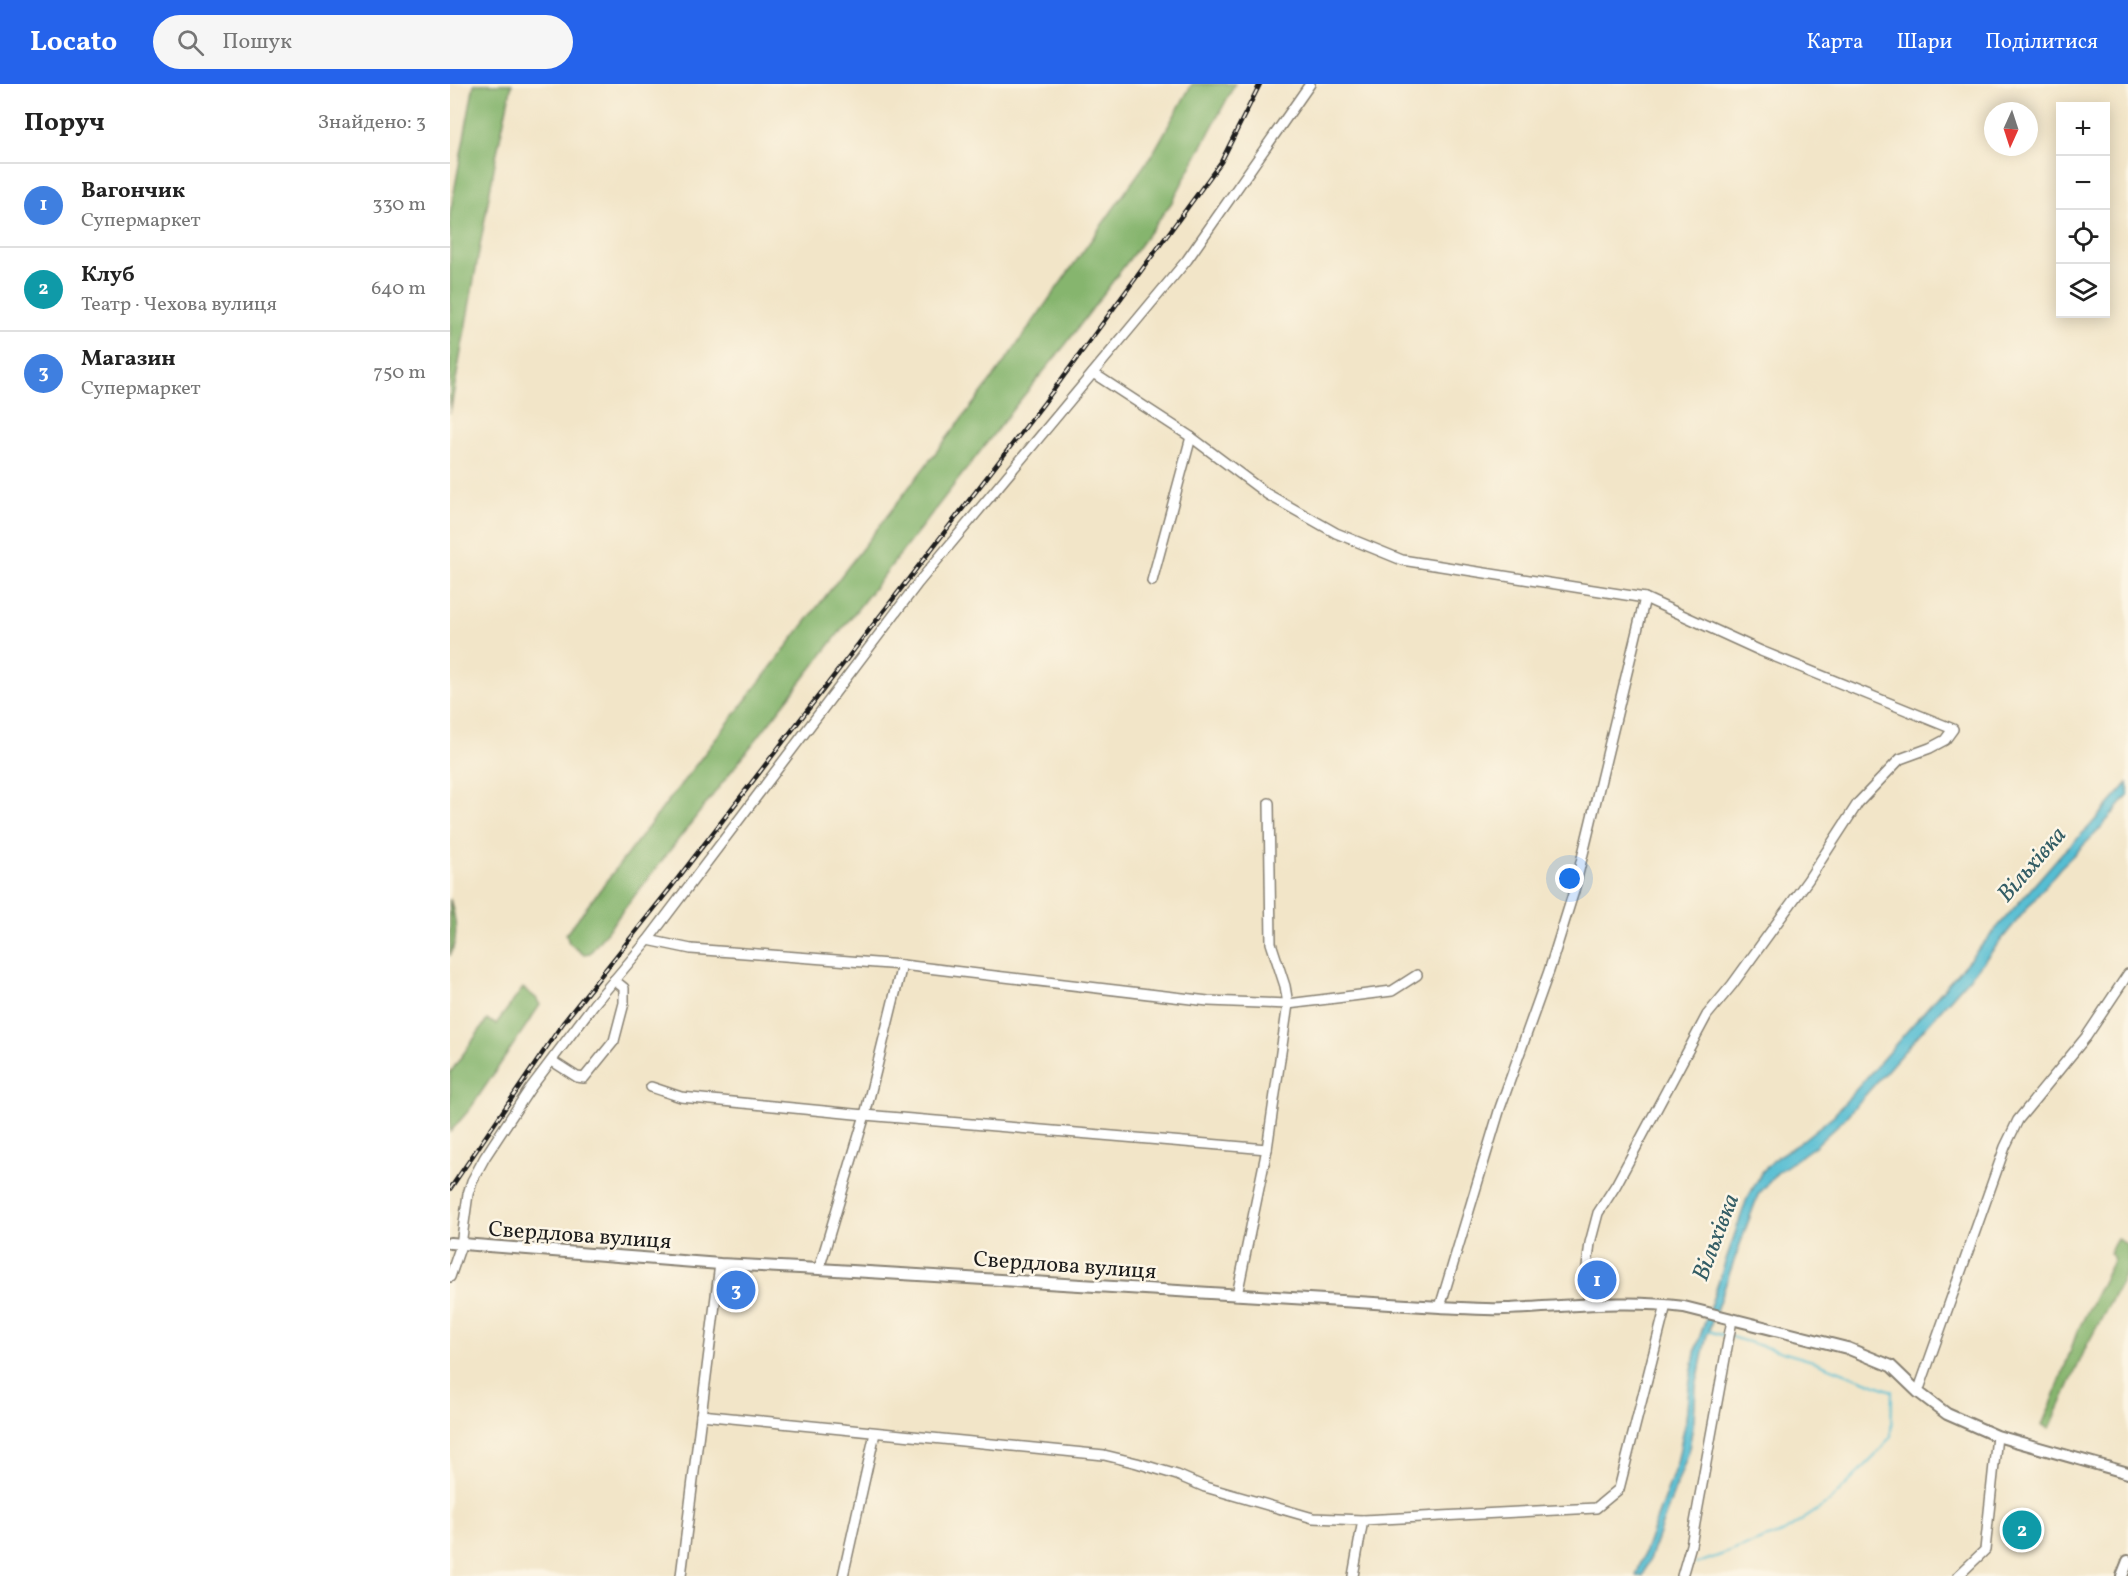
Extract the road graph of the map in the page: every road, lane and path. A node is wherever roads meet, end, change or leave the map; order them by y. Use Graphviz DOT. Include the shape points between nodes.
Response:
graph roads {
  1 [pos="1311,84"];
  2 [pos="1093,373"];
  3 [pos="1191,437"];
  4 [pos="1152,581"];
  5 [pos="1645,598"];
  6 [pos="1269,803"];
  7 [pos="648,940"];
  8 [pos="902,965"];
  9 [pos="2128,974"];
  10 [pos="1417,975"];
  11 [pos="614,980"];
  12 [pos="1288,1004"];
  13 [pos="552,1061"];
  14 [pos="651,1087"];
  15 [pos="865,1115"];
  16 [pos="1267,1149"];
  17 [pos="456,1244"];
  18 [pos="720,1264"];
  19 [pos="819,1269"];
  20 [pos="450,1277"];
  21 [pos="1236,1294"];
  22 [pos="1589,1304"];
  23 [pos="1666,1305"];
  24 [pos="1440,1307"];
  25 [pos="1727,1318"];
  26 [pos="1918,1392"];
  27 [pos="701,1415"];
  28 [pos="874,1433"];
  29 [pos="1997,1436"];
  30 [pos="2128,1473"];
  31 [pos="1363,1520"];
  32 [pos="2128,1561"];
  33 [pos="681,1576"];
  34 [pos="843,1576"];
  35 [pos="1353,1576"];
  36 [pos="1682,1576"];
  37 [pos="1958,1576"];
  38 [pos="2122,1576"];
  1 -- 2 [label="street" via="1187,260"];
  2 -- 3 [label="street"];
  2 -- 7 [label="street" via="918,583"];
  3 -- 4 [label="street"];
  3 -- 5 [label="street" via="1267,494 1336,532 1402,560"];
  5 -- 22 [label="street" via="1761,651 1953,729 1945,740 1900,759 1858,803 1808,880 1707,1015 1598,1213 1587,1267"];
  5 -- 24 [label="street" via="1575,891 1500,1108"];
  6 -- 12 [label="street" via="1271,944"];
  7 -- 8 [label="street" via="691,950"];
  7 -- 11 [label="street"];
  8 -- 12 [label="street" via="1208,1001"];
  8 -- 15 [label="street"];
  9 -- 26 [label="street" via="2085,1037 2018,1120"];
  10 -- 12 [label="street" via="1392,991"];
  11 -- 13 [label="street"];
  11 -- 13 [label="street" via="624,988 614,1041 584,1078"];
  12 -- 16 [label="street"];
  13 -- 17 [label="street" via="523,1098 472,1181"];
  14 -- 15 [label="street" via="681,1097"];
  15 -- 16 [label="street"];
  15 -- 19 [label="street"];
  16 -- 21 [label="street"];
  17 -- 18 [label="street, Свердлова вулиця"];
  17 -- 20 [label="street"];
  18 -- 19 [label="street, Свердлова вулиця"];
  18 -- 27 [label="street"];
  19 -- 21 [label="street, Свердлова вулиця"];
  21 -- 24 [label="street, Свердлова вулиця"];
  22 -- 23 [label="street, Свердлова вулиця"];
  22 -- 24 [label="street, Свердлова вулиця" via="1502,1309"];
  23 -- 25 [label="street, Свердлова вулиця"];
  23 -- 31 [label="street" via="1619,1489 1596,1508"];
  25 -- 26 [label="street, Свердлова вулиця" via="1847,1348 1891,1366"];
  25 -- 36 [label="street" via="1691,1545"];
  26 -- 29 [label="street, Свердлова вулиця" via="1947,1414"];
  27 -- 28 [label="street"];
  27 -- 33 [label="street"];
  28 -- 31 [label="street" via="1104,1455 1313,1518"];
  28 -- 34 [label="street"];
  29 -- 30 [label="street, Свердлова вулиця"];
  29 -- 37 [label="street" via="1985,1550"];
  31 -- 35 [label="street"];
  32 -- 38 [label="street"];
}
